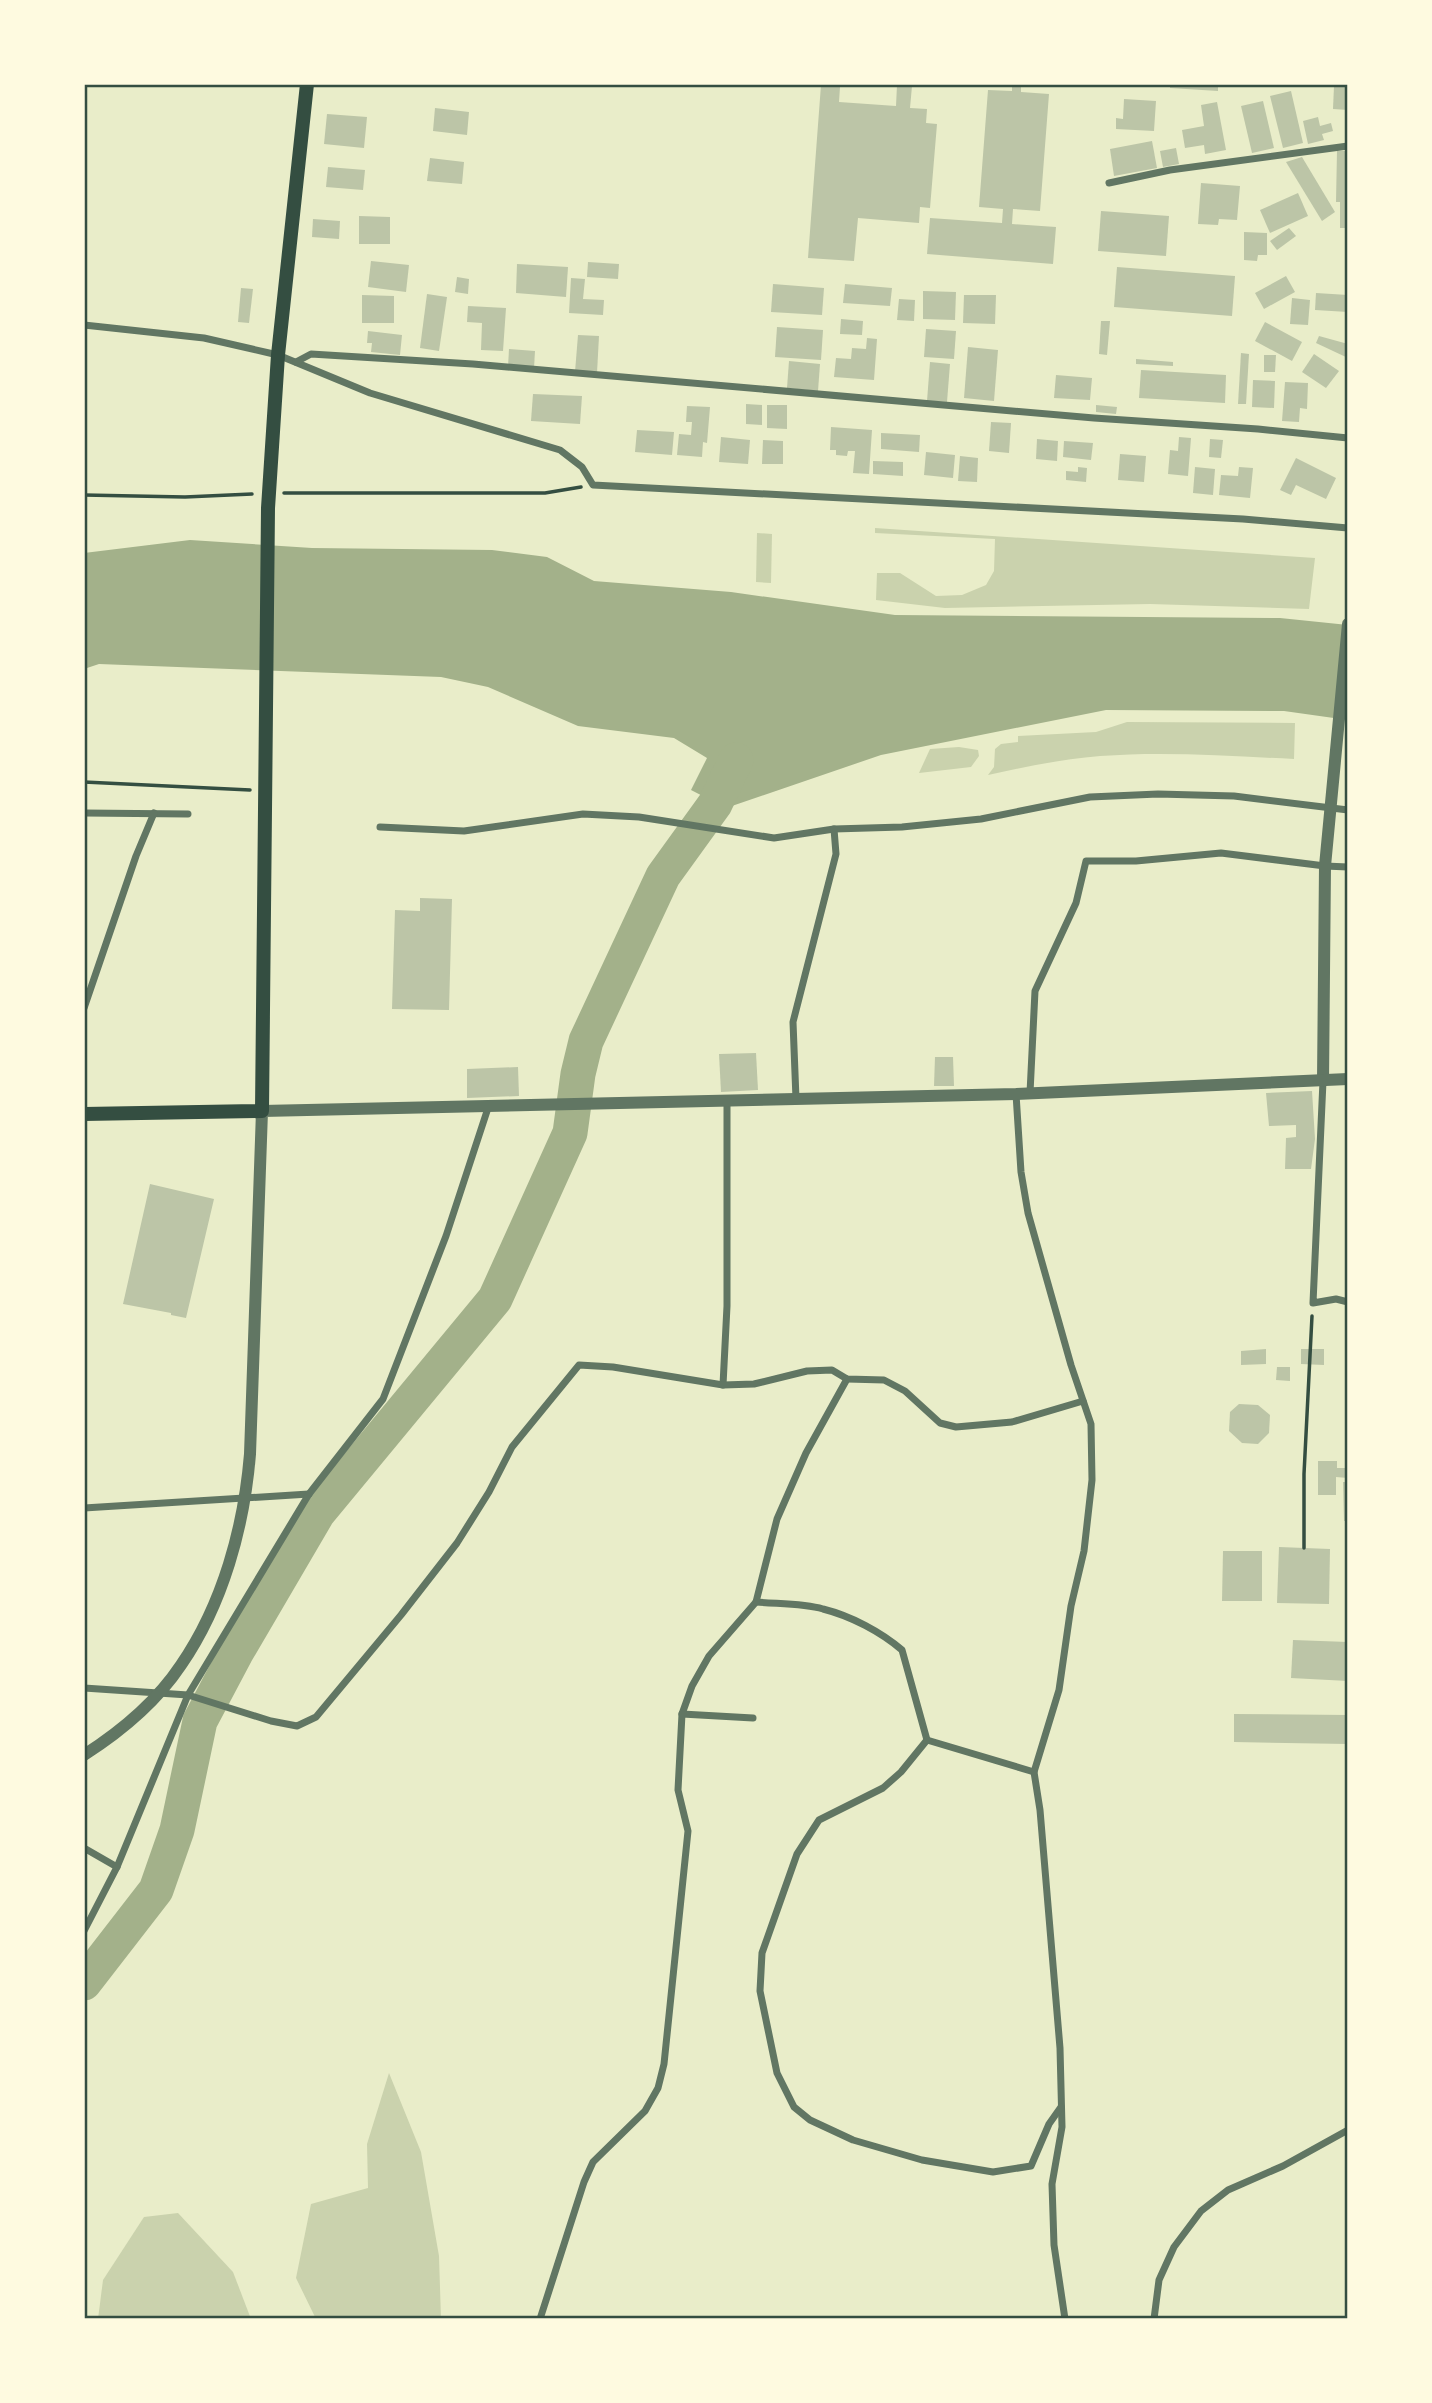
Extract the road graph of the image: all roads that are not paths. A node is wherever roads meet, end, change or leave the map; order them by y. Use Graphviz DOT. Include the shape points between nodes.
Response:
graph roads {
  1 [pos="307,84"];
  2 [pos="1348,146"];
  3 [pos="1109,183"];
  4 [pos="84,325"];
  5 [pos="278,355"];
  6 [pos="296,362"];
  7 [pos="1348,438"];
  8 [pos="1348,528"];
  9 [pos="1348,624"];
  10 [pos="1332,803"];
  11 [pos="1348,810"];
  12 [pos="84,813"];
  13 [pos="154,813"];
  14 [pos="188,814"];
  15 [pos="380,827"];
  16 [pos="834,829"];
  17 [pos="1325,866"];
  18 [pos="1348,867"];
  19 [pos="84,1008"];
  20 [pos="1348,1079"];
  21 [pos="1323,1082"];
  22 [pos="1030,1093"];
  23 [pos="1016,1094"];
  24 [pos="796,1099"];
  25 [pos="727,1100"];
  26 [pos="489,1105"];
  27 [pos="262,1111"];
  28 [pos="84,1114"];
  29 [pos="1348,1302"];
  30 [pos="847,1378"];
  31 [pos="723,1385"];
  32 [pos="1083,1401"];
  33 [pos="309,1493"];
  34 [pos="247,1496"];
  35 [pos="84,1508"];
  36 [pos="756,1602"];
  37 [pos="84,1688"];
  38 [pos="158,1694"];
  39 [pos="188,1695"];
  40 [pos="682,1714"];
  41 [pos="754,1718"];
  42 [pos="927,1740"];
  43 [pos="84,1755"];
  44 [pos="1034,1772"];
  45 [pos="84,1849"];
  46 [pos="117,1867"];
  47 [pos="84,1931"];
  48 [pos="1061,2107"];
  49 [pos="1348,2130"];
  50 [pos="540,2319"];
  51 [pos="1065,2319"];
  52 [pos="1154,2319"];
  1 -- 5 [label="main road"];
  2 -- 3 [label="street" via="1170,170"];
  4 -- 5 [label="street" via="204,338"];
  5 -- 6 [label="street"];
  5 -- 27 [label="main road" via="268,509"];
  6 -- 7 [label="street" via="312,354 473,364"];
  6 -- 8 [label="street" via="370,393 560,450 582,467 593,485"];
  9 -- 10 [label="street"];
  10 -- 11 [label="street"];
  10 -- 16 [label="street" via="1158,794 1090,797 981,819"];
  10 -- 17 [label="street"];
  12 -- 13 [label="street"];
  13 -- 14 [label="street"];
  13 -- 19 [label="street"];
  15 -- 16 [label="street" via="464,831 583,814 639,817 774,838"];
  16 -- 24 [label="street" via="836,854 793,1022"];
  17 -- 18 [label="street"];
  17 -- 21 [label="street"];
  17 -- 22 [label="street" via="1221,853 1086,861 1076,904 1035,991"];
  20 -- 21 [label="street"];
  21 -- 22 [label="street"];
  21 -- 29 [label="street" via="1312,1303"];
  22 -- 23 [label="street"];
  23 -- 24 [label="street"];
  23 -- 32 [label="street" via="1028,1213"];
  24 -- 25 [label="street"];
  25 -- 26 [label="street"];
  25 -- 31 [label="street"];
  26 -- 27 [label="street"];
  26 -- 33 [label="street" via="446,1236 383,1399"];
  27 -- 28 [label="main road"];
  27 -- 34 [label="street"];
  30 -- 31 [label="street" via="832,1370 807,1371 754,1384"];
  30 -- 32 [label="street" via="884,1380 905,1391 940,1423 956,1427 1012,1422"];
  30 -- 36 [label="street" via="777,1519"];
  31 -- 39 [label="street" via="579,1365 512,1447 457,1543 316,1717 297,1726"];
  32 -- 44 [label="street" via="1091,1424 1092,1480 1084,1551 1059,1690"];
  33 -- 34 [label="street"];
  33 -- 39 [label="street"];
  34 -- 35 [label="street"];
  34 -- 38 [label="street" via="235,1551 204,1623 181,1665"];
  36 -- 40 [label="street" via="709,1656"];
  36 -- 42 [label="street" via="822,1608 847,1617 902,1650"];
  37 -- 38 [label="street"];
  38 -- 39 [label="street"];
  38 -- 43 [label="street"];
  39 -- 46 [label="street"];
  40 -- 41 [label="street"];
  40 -- 50 [label="street" via="678,1790 688,1831 664,2064 645,2111 593,2162"];
  42 -- 44 [label="street"];
  42 -- 48 [label="street" via="883,1787 819,1820 797,1854 762,1953 760,1991 777,2074 794,2107 810,2120 853,2140 922,2160 992,2172 1031,2166"];
  44 -- 48 [label="street" via="1060,2048"];
  45 -- 46 [label="street"];
  46 -- 47 [label="street"];
  48 -- 51 [label="street" via="1052,2185 1054,2245"];
  49 -- 52 [label="street" via="1227,2190 1201,2211 1174,2247 1159,2280"];
}
